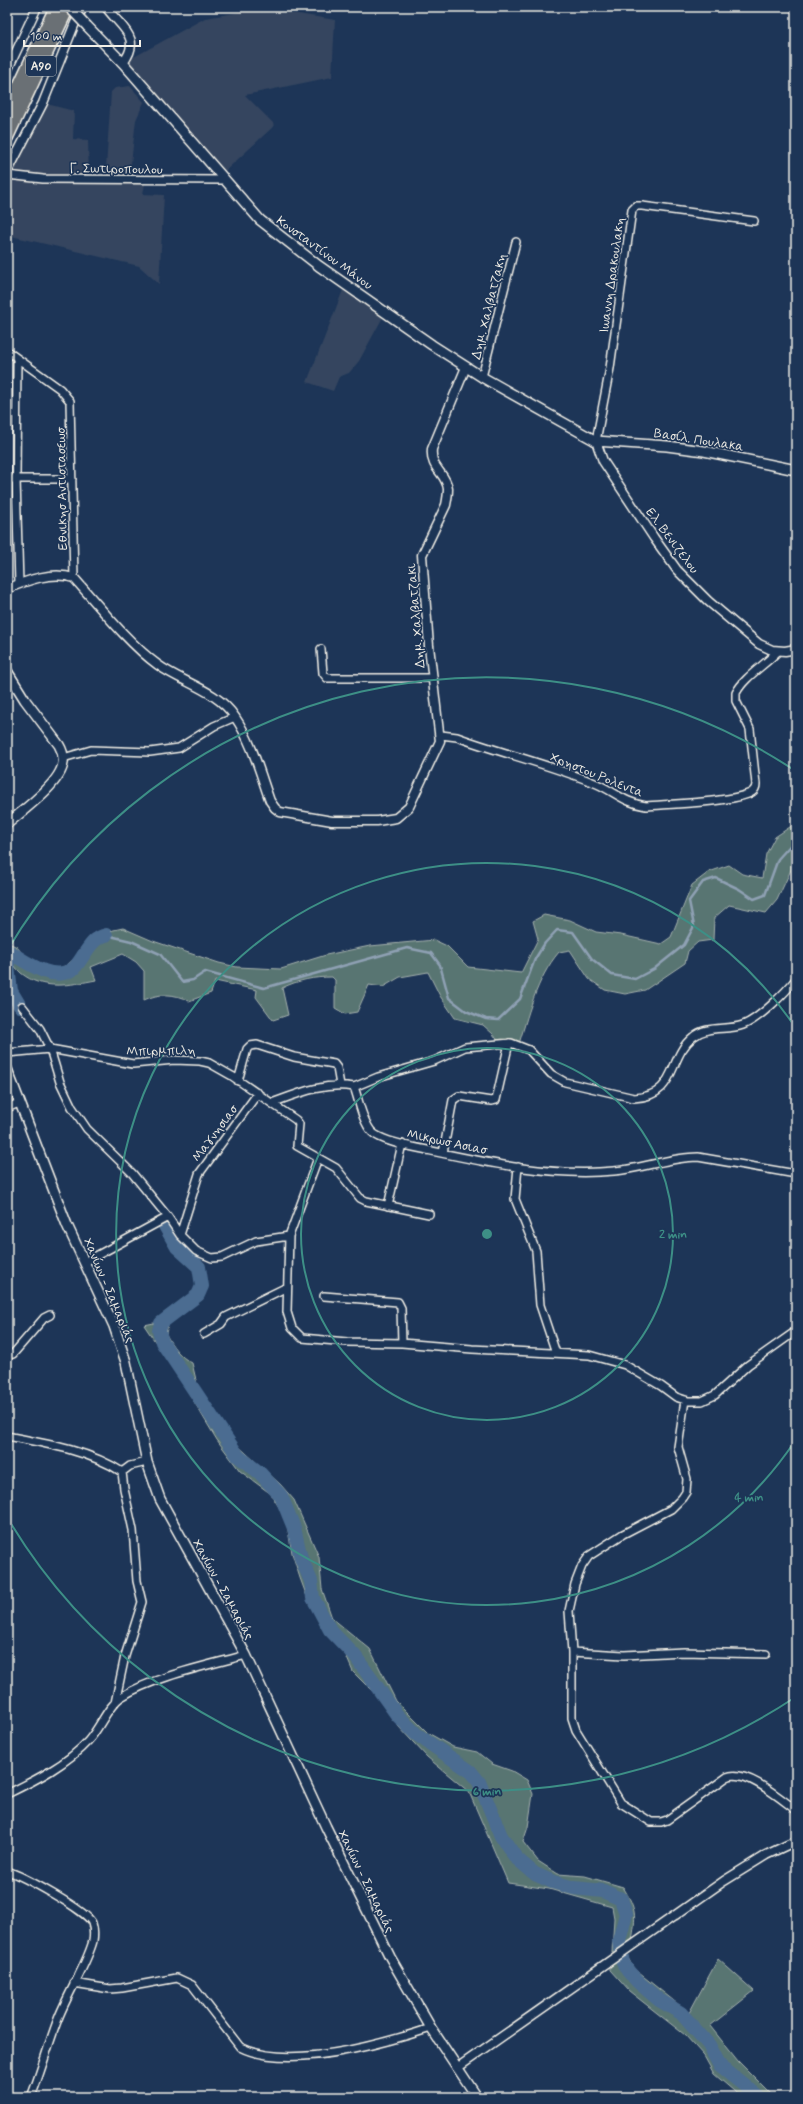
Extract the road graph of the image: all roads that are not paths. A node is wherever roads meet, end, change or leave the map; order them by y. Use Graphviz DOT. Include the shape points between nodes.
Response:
graph roads {
  1 [pos="37,7"];
  2 [pos="56,7"];
  3 [pos="69,7"];
  4 [pos="84,7"];
  5 [pos="106,7"];
  6 [pos="123,63"];
  7 [pos="7,71"];
  8 [pos="7,112"];
  9 [pos="7,137"];
  10 [pos="7,174"];
  11 [pos="224,180"];
  12 [pos="754,221"];
  13 [pos="516,242"];
  14 [pos="7,351"];
  15 [pos="17,359"];
  16 [pos="466,367"];
  17 [pos="482,377"];
  18 [pos="596,441"];
  19 [pos="796,470"];
  20 [pos="7,479"];
  21 [pos="16,479"];
  22 [pos="72,479"];
  23 [pos="74,578"];
  24 [pos="19,584"];
  25 [pos="7,589"];
  26 [pos="321,649"];
  27 [pos="796,649"];
  28 [pos="778,651"];
  29 [pos="7,671"];
  30 [pos="432,678"];
  31 [pos="235,717"];
  32 [pos="441,736"];
  33 [pos="63,758"];
  34 [pos="7,824"];
  35 [pos="796,979"];
  36 [pos="22,1006"];
  37 [pos="509,1043"];
  38 [pos="50,1049"];
  39 [pos="7,1053"];
  40 [pos="7,1069"];
  41 [pos="238,1080"];
  42 [pos="340,1084"];
  43 [pos="354,1087"];
  44 [pos="258,1093"];
  45 [pos="19,1102"];
  46 [pos="272,1103"];
  47 [pos="7,1108"];
  48 [pos="402,1144"];
  49 [pos="444,1153"];
  50 [pos="318,1158"];
  51 [pos="518,1167"];
  52 [pos="796,1174"];
  53 [pos="388,1206"];
  54 [pos="429,1214"];
  55 [pos="168,1217"];
  56 [pos="180,1235"];
  57 [pos="289,1236"];
  58 [pos="85,1262"];
  59 [pos="287,1286"];
  60 [pos="324,1296"];
  61 [pos="50,1315"];
  62 [pos="796,1331"];
  63 [pos="204,1334"];
  64 [pos="402,1343"];
  65 [pos="556,1353"];
  66 [pos="7,1355"];
  67 [pos="685,1400"];
  68 [pos="7,1436"];
  69 [pos="147,1462"];
  70 [pos="122,1472"];
  71 [pos="572,1652"];
  72 [pos="766,1654"];
  73 [pos="246,1655"];
  74 [pos="115,1703"];
  75 [pos="7,1794"];
  76 [pos="796,1810"];
  77 [pos="796,1841"];
  78 [pos="7,1871"];
  79 [pos="74,1983"];
  80 [pos="432,2028"];
  81 [pos="457,2068"];
  82 [pos="31,2097"];
  83 [pos="477,2097"];
  1 -- 7 [label="street"];
  2 -- 8 [label="highway, Α90"];
  3 -- 6 [label="main road, Κονσταντίνου Μάνου, bridge"];
  3 -- 9 [label="highway, Α90"];
  4 -- 10 [label="street" via="42,103"];
  5 -- 6 [label="street" via="131,37 133,45"];
  6 -- 11 [label="main road, Κονσταντίνου Μάνου"];
  10 -- 11 [label="street, Γ. Σωτιροπουλου" via="43,179"];
  11 -- 16 [label="main road, Κονσταντίνου Μάνου" via="245,206 266,225 325,270"];
  12 -- 18 [label="street, Ιωαννη Δρακουλακη" via="642,206 633,208 610,368"];
  13 -- 17 [label="street, Δημ. Χαλβατζακη"];
  14 -- 15 [label="street"];
  15 -- 21 [label="street"];
  15 -- 22 [label="street, Εθνικησ Αντιστασεωσ" via="60,389 70,400"];
  16 -- 17 [label="main road, Κονσταντίνου Μάνου"];
  16 -- 30 [label="street, Δημ. Χαλβατζακι" via="432,449 432,462 448,488 446,505 422,555"];
  17 -- 18 [label="main road, Κονσταντίνου Μάνου"];
  18 -- 19 [label="main road, Βασίλ. Πουλακα" via="704,451"];
  18 -- 28 [label="street, Ελ. Βενιζελου" via="603,461 677,570 708,601 759,644"];
  20 -- 21 [label="street"];
  21 -- 22 [label="street"];
  21 -- 24 [label="street"];
  22 -- 23 [label="street, Εθνικησ Αντιστασεωσ"];
  23 -- 24 [label="street" via="62,574"];
  23 -- 31 [label="street" via="157,665 223,702"];
  24 -- 25 [label="street"];
  26 -- 30 [label="street" via="323,673 326,678"];
  27 -- 28 [label="street, Ελ. Βενιζελου"];
  28 -- 32 [label="street, Χρηστου Ρολεντα" via="748,678 736,693 736,701 750,729 756,784 751,792 732,798 635,805 599,784 563,771 458,737"];
  29 -- 33 [label="main road" via="59,745"];
  30 -- 32 [label="street, Δημ. Χαλβατζακι"];
  31 -- 32 [label="street" via="248,739 270,801 275,808 288,814 332,821 388,820 405,812 410,807"];
  31 -- 33 [label="street" via="214,726 179,748 150,752 91,750"];
  33 -- 34 [label="main road" via="64,764 51,784"];
  35 -- 37 [label="street" via="751,1020 742,1025 704,1030 694,1036 686,1043 659,1092 645,1098 634,1098 565,1082 551,1074 529,1050"];
  36 -- 38 [label="street" via="40,1029"];
  37 -- 43 [label="street" via="466,1046 434,1061 378,1077"];
  37 -- 49 [label="street" via="496,1100 460,1096 453,1100"];
  38 -- 39 [label="street, Μπιρμπιλη"];
  38 -- 41 [label="street, Μπιρμπιλη" via="133,1064 200,1060"];
  38 -- 55 [label="street" via="60,1082 72,1107 87,1129 132,1173"];
  40 -- 45 [label="main road, Χανίων - Σαμαριάς"];
  41 -- 42 [label="street" via="248,1049 257,1045 294,1057 334,1064"];
  41 -- 44 [label="street, Μπιρμπιλη"];
  42 -- 43 [label="street"];
  42 -- 46 [label="street" via="308,1090"];
  43 -- 48 [label="street, Μικρωσ Ασιασ" via="373,1133"];
  44 -- 46 [label="street, Μπιρμπιλη"];
  44 -- 56 [label="street, Μαγνησιασ" via="198,1174"];
  45 -- 47 [label="street"];
  45 -- 58 [label="main road, Χανίων - Σαμαριάς" via="67,1225"];
  46 -- 50 [label="street, Μπιρμπιλη" via="299,1124 297,1146"];
  48 -- 49 [label="street, Μικρωσ Ασιασ"];
  48 -- 53 [label="street"];
  49 -- 51 [label="street, Μικρωσ Ασιασ"];
  50 -- 53 [label="street" via="336,1168 362,1200"];
  50 -- 57 [label="street"];
  51 -- 52 [label="street, Μικρωσ Ασιασ" via="613,1172 698,1157"];
  51 -- 65 [label="street" via="515,1199 536,1251 540,1305"];
  53 -- 54 [label="street"];
  55 -- 56 [label="street"];
  55 -- 58 [label="street"];
  56 -- 57 [label="street" via="196,1251 212,1258 222,1257 256,1241"];
  57 -- 59 [label="street"];
  58 -- 69 [label="main road, Χανίων - Σαμαριάς" via="114,1326 123,1354"];
  59 -- 63 [label="street" via="226,1317 221,1324"];
  59 -- 64 [label="street" via="289,1322 302,1338"];
  60 -- 64 [label="street" via="398,1302 401,1308"];
  61 -- 66 [label="street" via="44,1318 13,1354"];
  62 -- 67 [label="street" via="748,1366 715,1395 702,1401"];
  64 -- 65 [label="street"];
  65 -- 67 [label="street" via="589,1355 625,1365"];
  67 -- 71 [label="street" via="678,1451 686,1471 686,1492 671,1509 623,1534 584,1561 570,1605"];
  68 -- 70 [label="street" via="91,1457"];
  69 -- 70 [label="street" via="130,1466"];
  69 -- 73 [label="main road, Χανίων - Σαμαριάς" via="160,1500"];
  70 -- 74 [label="street" via="133,1530 137,1581 142,1602 125,1656"];
  71 -- 72 [label="street" via="624,1656 684,1652"];
  71 -- 76 [label="street" via="571,1710 574,1724 624,1806 646,1820 661,1822 727,1777 737,1774 774,1794"];
  73 -- 74 [label="street" via="148,1685 121,1697"];
  73 -- 80 [label="main road, Χανίων - Σαμαριάς" via="390,1957"];
  74 -- 75 [label="street" via="99,1728 77,1752"];
  77 -- 81 [label="street" via="766,1855 724,1881"];
  78 -- 79 [label="street" via="72,1906 92,1922 92,1942"];
  79 -- 80 [label="street" via="110,1989 169,1978 183,1980 192,1985 240,2047 261,2054 323,2054 401,2038"];
  79 -- 82 [label="street"];
  80 -- 81 [label="main road, Χανίων - Σαμαριάς"];
  81 -- 83 [label="main road, Χανίων - Σαμαριάς"];
}
